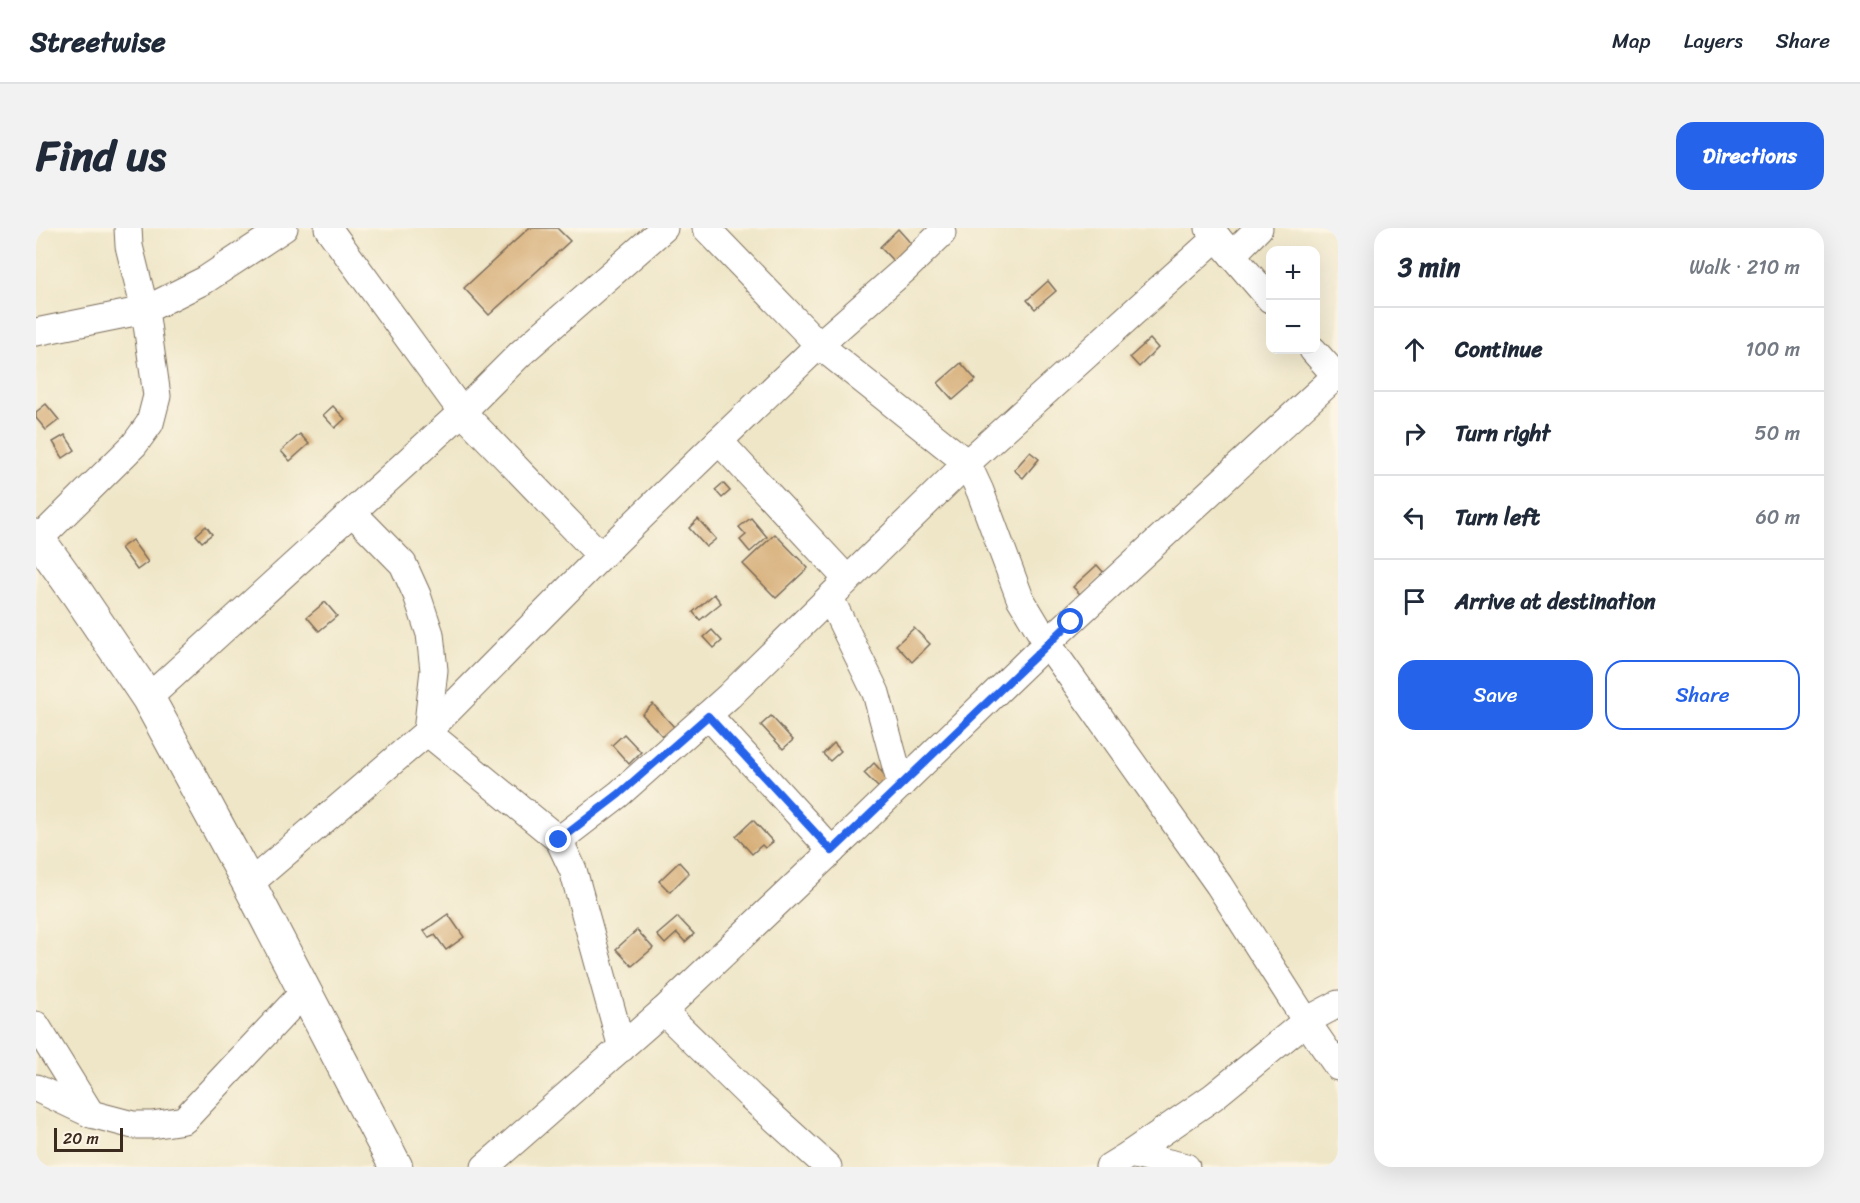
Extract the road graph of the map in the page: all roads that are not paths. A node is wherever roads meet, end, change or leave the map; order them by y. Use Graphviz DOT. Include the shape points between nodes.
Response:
graph roads {
  1 [pos="128,228"];
  2 [pos="284,228"];
  3 [pos="328,228"];
  4 [pos="664,228"];
  5 [pos="706,228"];
  6 [pos="1259,228"];
  7 [pos="942,230"];
  8 [pos="1219,240"];
  9 [pos="1266,294"];
  10 [pos="145,310"];
  11 [pos="36,332"];
  12 [pos="819,345"];
  13 [pos="1317,354"];
  14 [pos="1337,376"];
  15 [pos="462,412"];
  16 [pos="719,441"];
  17 [pos="967,463"];
  18 [pos="352,512"];
  19 [pos="37,539"];
  20 [pos="601,556"];
  21 [pos="839,589"];
  22 [pos="1047,643"];
  23 [pos="148,698"];
  24 [pos="708,716"];
  25 [pos="427,732"];
  26 [pos="901,785"];
  27 [pos="559,840"];
  28 [pos="832,851"];
  29 [pos="249,884"];
  30 [pos="303,992"];
  31 [pos="1338,1004"];
  32 [pos="663,1011"];
  33 [pos="1306,1021"];
  34 [pos="36,1025"];
  35 [pos="622,1048"];
  36 [pos="1338,1067"];
  37 [pos="36,1088"];
  38 [pos="91,1114"];
  39 [pos="1120,1160"];
  40 [pos="396,1167"];
  41 [pos="485,1167"];
  42 [pos="828,1167"];
  43 [pos="1186,1167"];
  1 -- 10 [label="street"];
  2 -- 10 [label="street" via="206,280"];
  3 -- 15 [label="street"];
  4 -- 15 [label="street" via="520,354"];
  5 -- 12 [label="street"];
  6 -- 8 [label="street"];
  7 -- 12 [label="street" via="904,270"];
  8 -- 9 [label="street"];
  8 -- 17 [label="street"];
  10 -- 11 [label="street"];
  10 -- 19 [label="street" via="157,396 150,423 134,445"];
  12 -- 16 [label="street"];
  12 -- 17 [label="street"];
  13 -- 14 [label="street"];
  14 -- 22 [label="street"];
  15 -- 18 [label="street"];
  15 -- 20 [label="street"];
  16 -- 20 [label="street"];
  16 -- 21 [label="street"];
  17 -- 21 [label="street"];
  17 -- 22 [label="street" via="1020,598"];
  18 -- 23 [label="street"];
  18 -- 25 [label="street" via="403,564 427,624 434,670"];
  19 -- 23 [label="street"];
  20 -- 25 [label="street"];
  21 -- 24 [label="street"];
  21 -- 26 [label="street" via="876,693"];
  22 -- 26 [label="street"];
  22 -- 33 [label="street" via="1219,885"];
  23 -- 29 [label="street"];
  24 -- 27 [label="street" via="619,794"];
  24 -- 28 [label="street"];
  25 -- 27 [label="street"];
  25 -- 29 [label="street"];
  26 -- 28 [label="street"];
  27 -- 35 [label="street" via="573,870"];
  28 -- 32 [label="street"];
  29 -- 30 [label="street"];
  30 -- 38 [label="street" via="184,1120 133,1125"];
  30 -- 40 [label="street"];
  31 -- 33 [label="street"];
  32 -- 35 [label="street"];
  32 -- 42 [label="street"];
  33 -- 36 [label="street"];
  33 -- 39 [label="street" via="1213,1097"];
  34 -- 38 [label="street"];
  35 -- 41 [label="street"];
  37 -- 38 [label="street"];
  39 -- 43 [label="street"];
}
